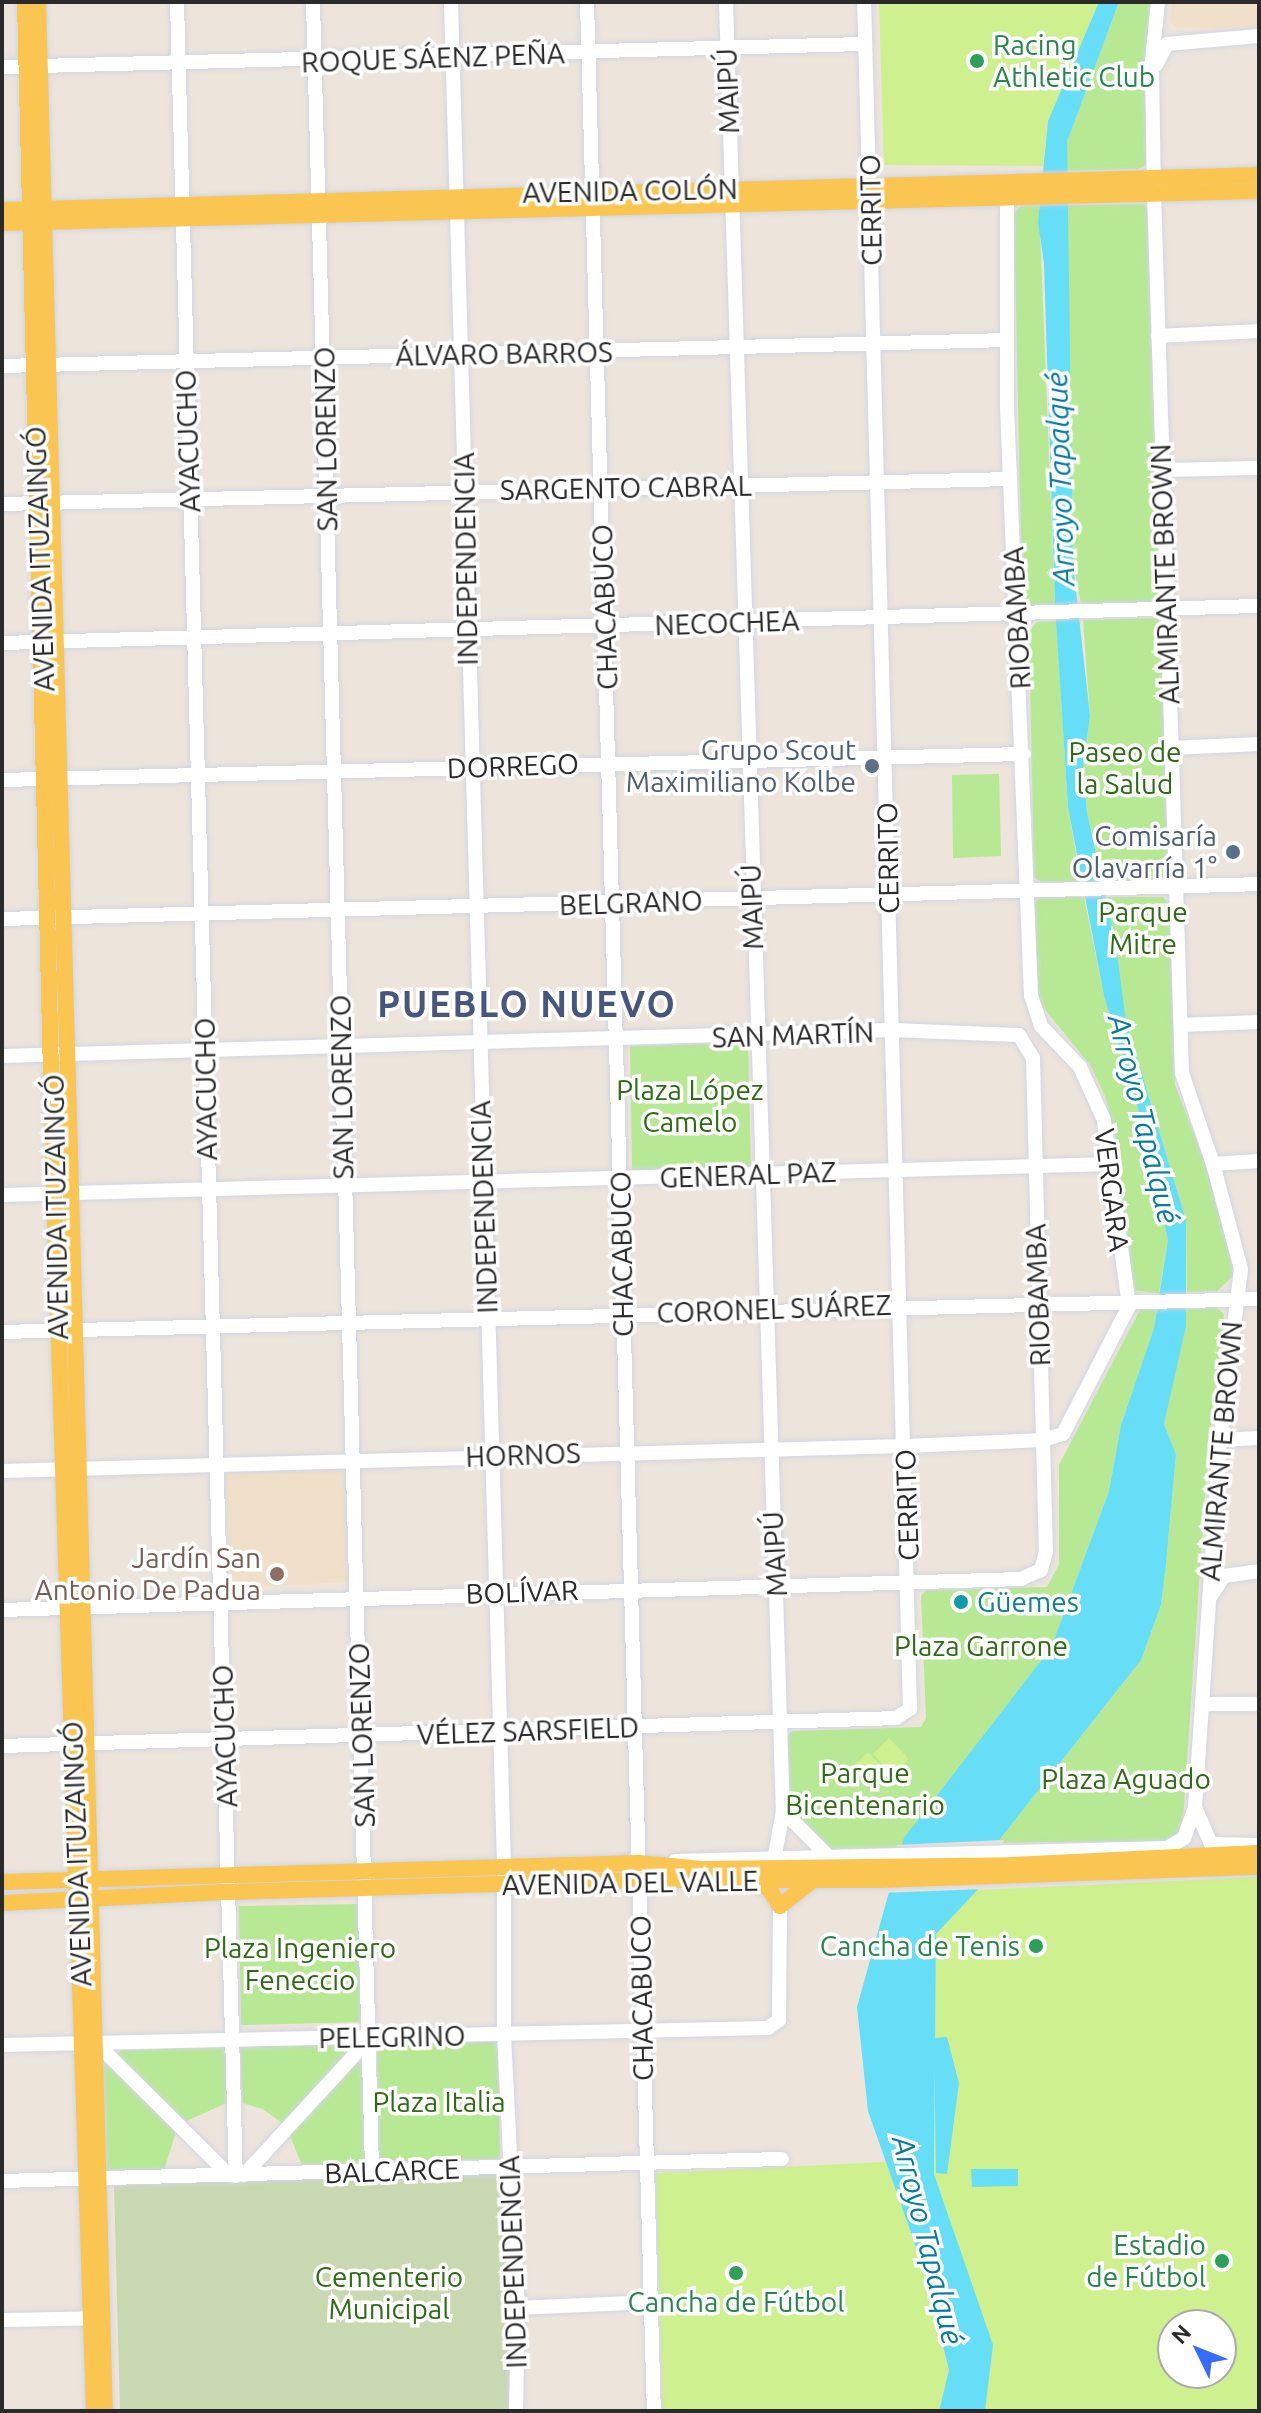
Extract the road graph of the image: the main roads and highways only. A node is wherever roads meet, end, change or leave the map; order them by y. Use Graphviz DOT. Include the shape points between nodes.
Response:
graph roads {
  1 [pos="25,2"];
  2 [pos="38,2"];
  3 [pos="33,67"];
  4 [pos="1259,175"];
  5 [pos="1154,186"];
  6 [pos="1259,191"];
  7 [pos="2,210"];
  8 [pos="37,216"];
  9 [pos="2,223"];
  10 [pos="1259,1853"];
  11 [pos="1010,1864"];
  12 [pos="1259,1867"];
  13 [pos="881,1868"];
  14 [pos="639,1872"];
  15 [pos="84,1879"];
  16 [pos="751,1881"];
  17 [pos="2,1882"];
  18 [pos="811,1882"];
  19 [pos="231,1884"];
  20 [pos="86,1899"];
  21 [pos="2,1903"];
  22 [pos="97,2318"];
  23 [pos="94,2411"];
  24 [pos="105,2411"];
  1 -- 3 [label="main road, AVENIDA ITUZAINGÓ"];
  2 -- 3 [label="main road, AVENIDA ITUZAINGÓ"];
  3 -- 8 [label="main road, AVENIDA ITUZAINGÓ"];
  4 -- 5 [label="main road, AVENIDA COLÓN"];
  5 -- 6 [label="main road, AVENIDA COLÓN"];
  5 -- 8 [label="main road, AVENIDA COLÓN"];
  7 -- 8 [label="main road, AVENIDA COLÓN"];
  8 -- 9 [label="main road, AVENIDA COLÓN"];
  8 -- 15 [label="main road, AVENIDA ITUZAINGÓ"];
  10 -- 11 [label="main road, AVENIDA DEL VALLE"];
  11 -- 12 [label="main road, AVENIDA DEL VALLE"];
  11 -- 13 [label="main road, AVENIDA DEL VALLE"];
  13 -- 14 [label="main road, AVENIDA DEL VALLE"];
  13 -- 18 [label="main road, AVENIDA DEL VALLE"];
  14 -- 16 [label="main road, AVENIDA DEL VALLE"];
  14 -- 19 [label="main road, AVENIDA DEL VALLE"];
  15 -- 17 [label="main road, AVENIDA DEL VALLE"];
  15 -- 19 [label="main road, AVENIDA DEL VALLE"];
  15 -- 20 [label="main road, AVENIDA ITUZAINGÓ"];
  16 -- 18 [label="main road, AVENIDA DEL VALLE"];
  16 -- 18 [label="main road" via="769,1889 780,1906"];
  19 -- 20 [label="main road, AVENIDA DEL VALLE"];
  20 -- 21 [label="main road, AVENIDA DEL VALLE"];
  20 -- 22 [label="main road, AVENIDA ITUZAINGÓ"];
  22 -- 23 [label="main road, AVENIDA ITUZAINGÓ"];
  22 -- 24 [label="main road, AVENIDA ITUZAINGÓ"];
}
